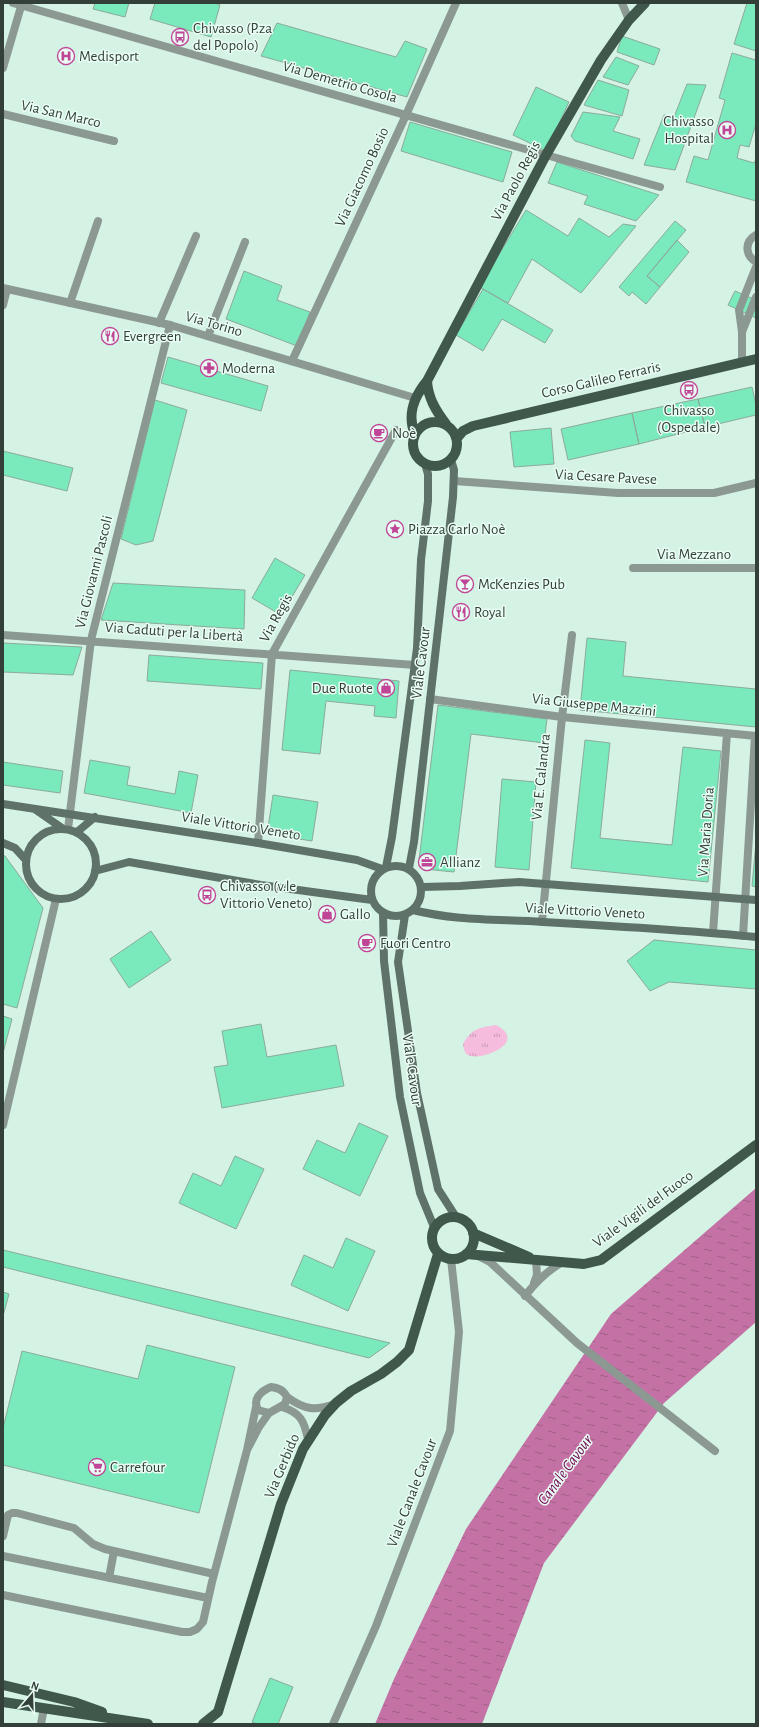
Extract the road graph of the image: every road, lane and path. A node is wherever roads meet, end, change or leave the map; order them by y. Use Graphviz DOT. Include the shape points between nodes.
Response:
graph roads {
  1 [pos="13,3"];
  2 [pos="456,3"];
  3 [pos="622,3"];
  4 [pos="645,3"];
  5 [pos="22,4"];
  6 [pos="628,20"];
  7 [pos="3,68"];
  8 [pos="3,114"];
  9 [pos="406,115"];
  10 [pos="114,140"];
  11 [pos="546,155"];
  12 [pos="660,187"];
  13 [pos="98,221"];
  14 [pos="756,235"];
  15 [pos="196,236"];
  16 [pos="245,242"];
  17 [pos="756,262"];
  18 [pos="756,267"];
  19 [pos="5,288"];
  20 [pos="756,297"];
  21 [pos="70,302"];
  22 [pos="3,304"];
  23 [pos="159,323"];
  24 [pos="170,325"];
  25 [pos="742,332"];
  26 [pos="208,336"];
  27 [pos="756,359"];
  28 [pos="292,361"];
  29 [pos="742,362"];
  30 [pos="426,381"];
  31 [pos="415,398"];
  32 [pos="446,424"];
  33 [pos="396,430"];
  34 [pos="414,435"];
  35 [pos="457,438"];
  36 [pos="451,460"];
  37 [pos="425,464"];
  38 [pos="454,481"];
  39 [pos="756,483"];
  40 [pos="633,568"];
  41 [pos="756,568"];
  42 [pos="3,635"];
  43 [pos="572,635"];
  44 [pos="91,640"];
  45 [pos="272,654"];
  46 [pos="415,665"];
  47 [pos="430,699"];
  48 [pos="562,717"];
  49 [pos="727,733"];
  50 [pos="756,736"];
  51 [pos="3,804"];
  52 [pos="33,809"];
  53 [pos="70,814"];
  54 [pos="95,817"];
  55 [pos="65,829"];
  56 [pos="77,832"];
  57 [pos="3,843"];
  58 [pos="258,843"];
  59 [pos="26,860"];
  60 [pos="384,868"];
  61 [pos="409,868"];
  62 [pos="95,871"];
  63 [pos="545,883"];
  64 [pos="422,887"];
  65 [pos="715,897"];
  66 [pos="56,899"];
  67 [pos="372,900"];
  68 [pos="745,900"];
  69 [pos="756,900"];
  70 [pos="413,910"];
  71 [pos="383,913"];
  72 [pos="405,915"];
  73 [pos="542,922"];
  74 [pos="713,933"];
  75 [pos="743,936"];
  76 [pos="756,937"];
  77 [pos="3,1126"];
  78 [pos="756,1145"];
  79 [pos="456,1217"];
  80 [pos="434,1227"];
  81 [pos="473,1233"];
  82 [pos="438,1254"];
  83 [pos="471,1255"];
  84 [pos="451,1259"];
  85 [pos="536,1260"];
  86 [pos="561,1263"];
  87 [pos="533,1286"];
  88 [pos="526,1296"];
  89 [pos="287,1397"];
  90 [pos="336,1403"];
  91 [pos="256,1406"];
  92 [pos="282,1407"];
  93 [pos="269,1413"];
  94 [pos="308,1439"];
  95 [pos="247,1450"];
  96 [pos="715,1451"];
  97 [pos="3,1536"];
  98 [pos="114,1551"];
  99 [pos="3,1556"];
  100 [pos="214,1574"];
  101 [pos="109,1578"];
  102 [pos="4,1596"];
  103 [pos="208,1598"];
  104 [pos="3,1685"];
  105 [pos="3,1702"];
  106 [pos="44,1708"];
  107 [pos="128,1722"];
  108 [pos="41,1724"];
  109 [pos="148,1724"];
  110 [pos="203,1724"];
  111 [pos="333,1724"];
  1 -- 5 [label="street, Via Demetrio Cosola"];
  2 -- 9 [label="street, Via Giacomo Bosio"];
  3 -- 6 [label="street"];
  4 -- 6 [label="main road, Via Paolo Regis"];
  5 -- 7 [label="street"];
  5 -- 9 [label="street, Via Demetrio Cosola"];
  6 -- 11 [label="main road, Via Paolo Regis" via="601,60"];
  8 -- 10 [label="street, Via San Marco"];
  9 -- 11 [label="street, Via Demetrio Cosola"];
  9 -- 28 [label="street, Via Giacomo Bosio"];
  11 -- 12 [label="street, Via Demetrio Cosola"];
  11 -- 30 [label="main road, Via Paolo Regis"];
  13 -- 21 [label="street"];
  14 -- 17 [label="street" via="749,241 747,251"];
  15 -- 23 [label="street"];
  16 -- 26 [label="street"];
  18 -- 25 [label="street" via="739,310"];
  19 -- 21 [label="street, Via Torino"];
  19 -- 22 [label="street"];
  20 -- 25 [label="street"];
  21 -- 23 [label="street, Via Torino"];
  23 -- 24 [label="street, Via Torino"];
  24 -- 26 [label="street, Via Torino"];
  24 -- 44 [label="street, Via Giovanni Pascoli"];
  25 -- 29 [label="street"];
  26 -- 28 [label="street, Via Torino"];
  27 -- 29 [label="main road, Corso Galileo Ferraris"];
  28 -- 31 [label="street, Via Torino"];
  29 -- 35 [label="main road, Corso Galileo Ferraris" via="473,426"];
  30 -- 31 [label="main road, Via Paolo Regis"];
  30 -- 32 [label="main road" via="430,399"];
  31 -- 34 [label="main road" via="411,415"];
  32 -- 34 [label="main road" via="431,422"];
  32 -- 35 [label="main road"];
  33 -- 45 [label="street, Via Regis"];
  34 -- 37 [label="main road" via="415,454"];
  35 -- 36 [label="main road" via="457,450"];
  36 -- 37 [label="main road" via="438,466"];
  36 -- 38 [label="main road, Viale Cavour"];
  37 -- 46 [label="main road, Viale Cavour" via="428,474 428,501 421,560"];
  38 -- 39 [label="street, Via Cesare Pavese" via="618,494 714,493"];
  38 -- 47 [label="main road, Viale Cavour"];
  40 -- 41 [label="street, Via Mezzano"];
  42 -- 44 [label="street, Via Caduti per la Libertà"];
  43 -- 48 [label="street, Via E. Calandra"];
  44 -- 45 [label="street, Via Caduti per la Libertà"];
  44 -- 53 [label="street, Via Giovanni Pascoli"];
  45 -- 46 [label="street, Via Caduti per la Libertà"];
  45 -- 58 [label="street, Via Regis"];
  46 -- 60 [label="main road, Viale Cavour" via="392,837"];
  47 -- 48 [label="street, Via Giuseppe Mazzini"];
  47 -- 61 [label="main road, Viale Cavour"];
  48 -- 49 [label="street, Via Giuseppe Mazzini"];
  48 -- 63 [label="street, Via E. Calandra"];
  49 -- 50 [label="street, Via Giuseppe Mazzini"];
  49 -- 65 [label="street, Via Maria Doria"];
  50 -- 68 [label="street"];
  51 -- 52 [label="main road"];
  52 -- 53 [label="main road, Viale Vittorio Veneto"];
  52 -- 55 [label="main road"];
  53 -- 54 [label="main road, Viale Vittorio Veneto"];
  53 -- 55 [label="street, Via Giovanni Pascoli"];
  54 -- 56 [label="main road"];
  54 -- 58 [label="main road, Viale Vittorio Veneto"];
  55 -- 56 [label="main road"];
  55 -- 59 [label="main road" via="54,829 38,837 32,843"];
  56 -- 62 [label="main road" via="93,849"];
  57 -- 59 [label="main road" via="15,848"];
  58 -- 60 [label="main road, Viale Vittorio Veneto" via="357,860"];
  59 -- 66 [label="main road" via="26,870 36,889 45,896"];
  60 -- 61 [label="main road" via="394,865"];
  60 -- 67 [label="main road" via="375,875 371,883"];
  61 -- 64 [label="main road" via="415,873"];
  62 -- 66 [label="main road" via="92,881 76,896"];
  62 -- 67 [label="main road" via="129,862 261,885"];
  63 -- 64 [label="main road, Viale Vittorio Veneto"];
  63 -- 65 [label="main road, Viale Vittorio Veneto"];
  63 -- 73 [label="street, Via E. Calandra"];
  64 -- 70 [label="main road" via="418,904"];
  65 -- 68 [label="main road, Viale Vittorio Veneto"];
  65 -- 74 [label="street, Via Maria Doria"];
  66 -- 77 [label="street"];
  67 -- 71 [label="main road" via="376,908"];
  68 -- 69 [label="main road, Viale Vittorio Veneto"];
  68 -- 75 [label="street"];
  70 -- 72 [label="main road"];
  70 -- 73 [label="main road, Viale Vittorio Veneto" via="465,919"];
  71 -- 72 [label="main road" via="390,916"];
  71 -- 80 [label="main road, Viale Cavour" via="384,961 400,1097 420,1193"];
  72 -- 79 [label="main road, Viale Cavour" via="398,962 417,1094 438,1189"];
  73 -- 74 [label="main road, Viale Vittorio Veneto"];
  74 -- 75 [label="main road, Viale Vittorio Veneto"];
  75 -- 76 [label="main road, Viale Vittorio Veneto"];
  78 -- 86 [label="main road, Viale Vigili del Fuoco" via="601,1260 584,1264"];
  79 -- 80 [label="main road" via="438,1221"];
  79 -- 81 [label="main road" via="466,1221"];
  80 -- 82 [label="main road" via="431,1241"];
  81 -- 83 [label="main road"];
  81 -- 85 [label="main road, Viale Vigili del Fuoco"];
  82 -- 84 [label="main road"];
  82 -- 90 [label="main road, Via Gerbido" via="409,1350 398,1362"];
  83 -- 84 [label="main road"];
  83 -- 85 [label="main road, Viale Vigili del Fuoco"];
  83 -- 88 [label="street" via="490,1262"];
  84 -- 111 [label="street, Viale Canale Cavour" via="459,1332 450,1432 376,1626"];
  85 -- 86 [label="main road, Viale Vigili del Fuoco"];
  85 -- 87 [label="street" via="537,1275"];
  86 -- 87 [label="street" via="550,1269"];
  87 -- 88 [label="street"];
  88 -- 96 [label="street" via="577,1343"];
  89 -- 90 [label="street" via="296,1403 321,1409"];
  89 -- 91 [label="street" via="284,1392 271,1386 258,1395"];
  89 -- 92 [label="street"];
  90 -- 94 [label="main road, Via Gerbido"];
  91 -- 93 [label="street" via="258,1410"];
  91 -- 95 [label="street"];
  92 -- 93 [label="street"];
  92 -- 94 [label="street" via="292,1410 302,1418"];
  93 -- 95 [label="street"];
  94 -- 110 [label="main road, Via Gerbido" via="281,1504 218,1712"];
  95 -- 100 [label="street"];
  97 -- 98 [label="street" via="8,1514 12,1513 74,1528 93,1544"];
  98 -- 100 [label="street"];
  98 -- 101 [label="street"];
  99 -- 101 [label="street"];
  100 -- 103 [label="street"];
  101 -- 103 [label="street"];
  102 -- 103 [label="street" via="186,1632 197,1629 203,1622"];
  104 -- 107 [label="main road" via="74,1702"];
  105 -- 106 [label="main road"];
  106 -- 107 [label="main road"];
  106 -- 108 [label="street"];
  107 -- 109 [label="main road"];
}
